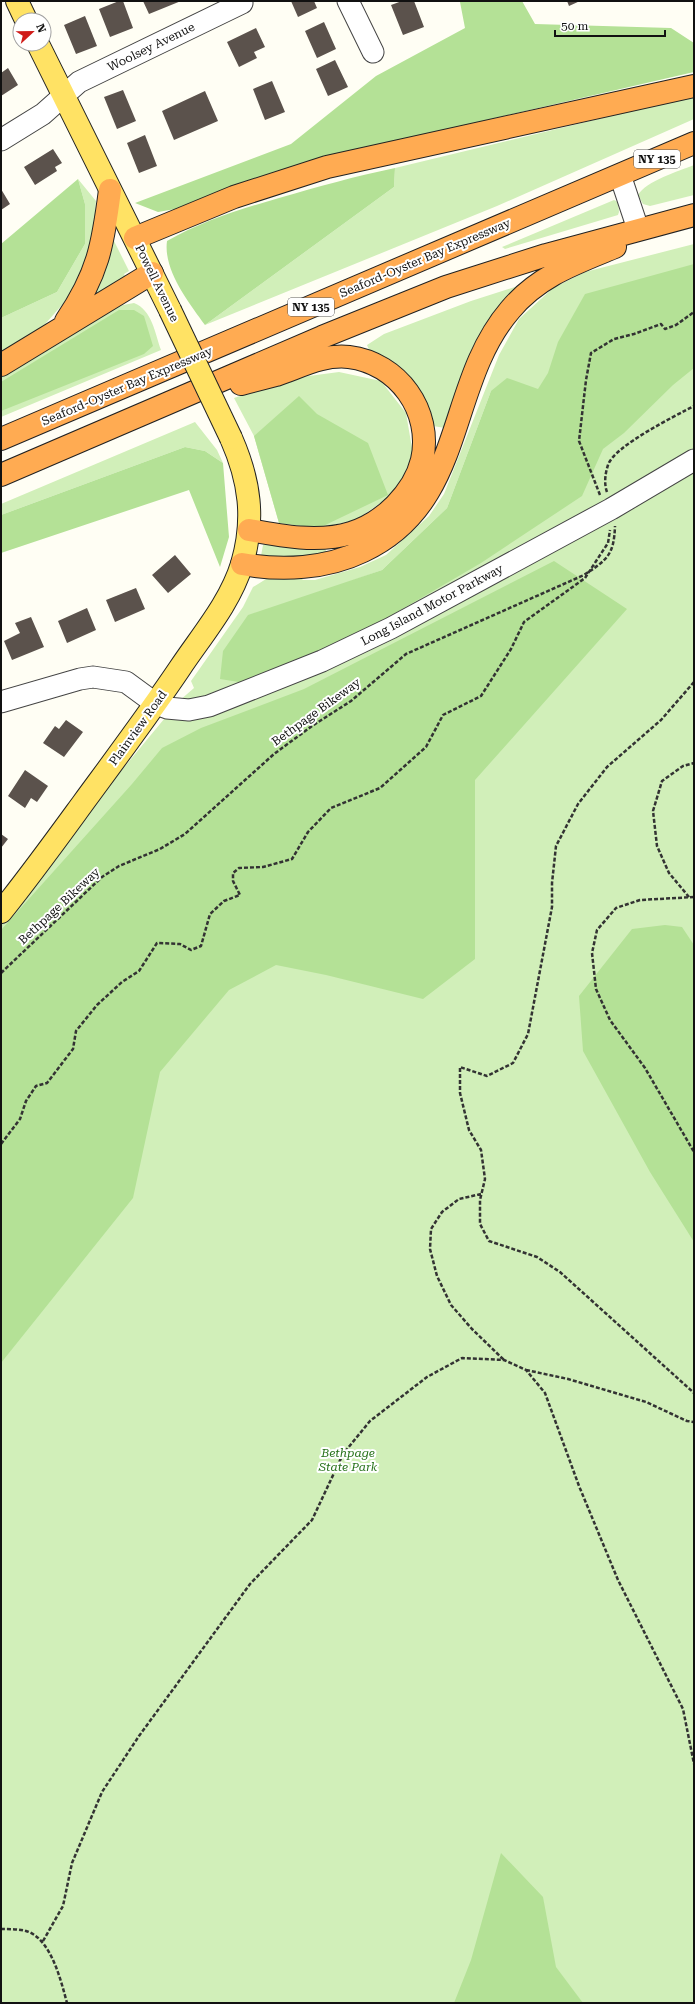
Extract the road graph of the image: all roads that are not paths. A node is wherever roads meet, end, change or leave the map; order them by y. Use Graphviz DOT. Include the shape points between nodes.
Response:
graph roads {
  1 [pos="17,1"];
  2 [pos="348,1"];
  3 [pos="242,3"];
  4 [pos="22,12"];
  5 [pos="42,52"];
  6 [pos="373,52"];
  7 [pos="694,86"];
  8 [pos="64,97"];
  9 [pos="1,140"];
  10 [pos="694,144"];
  11 [pos="620,175"];
  12 [pos="110,190"];
  13 [pos="694,216"];
  14 [pos="638,229"];
  15 [pos="135,238"];
  16 [pos="152,273"];
  17 [pos="62,326"];
  18 [pos="1,365"];
  19 [pos="172,402"];
  20 [pos="1,439"];
  21 [pos="694,460"];
  22 [pos="1,475"];
  23 [pos="249,530"];
  24 [pos="242,564"];
  25 [pos="1,702"];
  26 [pos="156,704"];
  27 [pos="1,912"];
  1 -- 4 [label="main road"];
  2 -- 6 [label="street"];
  3 -- 8 [label="street, Woolsey Avenue" via="79,82"];
  5 -- 8 [label="main road, Powell Avenue"];
  7 -- 15 [label="highway" via="328,167 249,191"];
  8 -- 9 [label="street, Woolsey Avenue" via="43,114"];
  8 -- 12 [label="main road, Powell Avenue"];
  10 -- 11 [label="highway, Seaford-Oyster Bay Expressway / NY 135"];
  11 -- 14 [label="street"];
  11 -- 20 [label="highway, Seaford-Oyster Bay Expressway / NY 135"];
  12 -- 15 [label="main road, Powell Avenue"];
  12 -- 17 [label="highway" via="98,262 85,290"];
  13 -- 14 [label="highway, NY 135"];
  13 -- 24 [label="highway" via="566,267 535,284 522,296 499,324 484,351 433,486 416,512 394,532 354,556 323,564 271,568"];
  14 -- 19 [label="highway, NY 135" via="546,254 446,287"];
  15 -- 16 [label="main road, Powell Avenue"];
  16 -- 17 [label="highway"];
  16 -- 23 [label="main road, Powell Avenue, bridge" via="241,461 246,479"];
  17 -- 18 [label="highway"];
  19 -- 22 [label="highway, NY 135"];
  19 -- 23 [label="highway" via="276,374 310,362 336,357 360,359 384,370 395,377 411,396 417,407 423,434 422,460 412,485 391,509 364,527 338,536 295,538"];
  21 -- 26 [label="street, Long Island Motor Parkway" via="610,509 391,628 322,661 210,706 184,710"];
  23 -- 24 [label="main road, Plainview Road"];
  24 -- 26 [label="main road, Plainview Road" via="224,603"];
  25 -- 26 [label="street" via="93,677 126,682"];
  26 -- 27 [label="main road, Plainview Road"];
}
